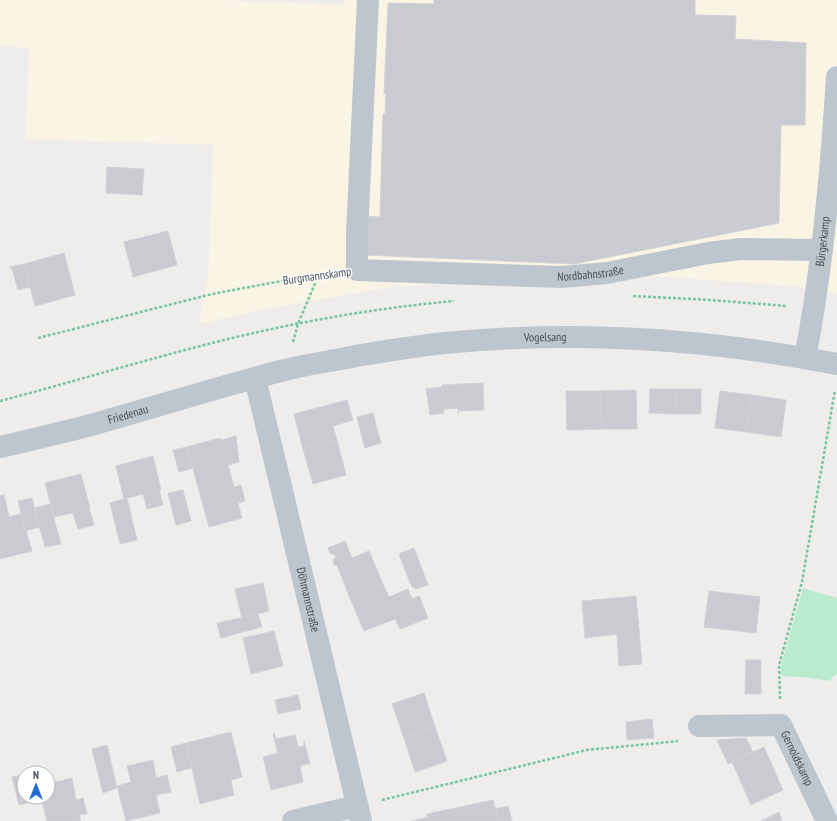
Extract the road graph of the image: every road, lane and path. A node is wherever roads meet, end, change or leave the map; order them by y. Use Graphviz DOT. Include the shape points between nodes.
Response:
graph roads {
  1 [pos="368,0"];
  2 [pos="837,77"];
  3 [pos="822,250"];
  4 [pos="357,270"];
  5 [pos="319,274"];
  6 [pos="38,338"];
  7 [pos="805,358"];
  8 [pos="286,369"];
  9 [pos="836,375"];
  10 [pos="255,378"];
  11 [pos="0,447"];
  12 [pos="781,725"];
  13 [pos="699,726"];
  14 [pos="359,814"];
  15 [pos="293,821"];
  16 [pos="827,821"];
  1 -- 4 [label="street, Burgmannskamp"];
  2 -- 3 [label="street, Bürgerkamp"];
  3 -- 4 [label="street, Nordbahnstraße" via="735,250 607,273 562,277"];
  3 -- 7 [label="street, Bürgerkamp"];
  4 -- 5 [label="path, Burgmannskamp"];
  5 -- 6 [label="path, Burgmannskamp" via="212,294"];
  5 -- 8 [label="path" via="298,324"];
  7 -- 8 [label="street, Vogelsang" via="686,342 567,337 445,343"];
  7 -- 9 [label="street, Vogelsang"];
  8 -- 10 [label="street, Vogelsang"];
  9 -- 12 [label="path" via="802,582 779,665"];
  10 -- 11 [label="street, Friedenau" via="89,426"];
  10 -- 14 [label="street, Döhmannstraße"];
  12 -- 13 [label="street, Gernoldskamp"];
  12 -- 16 [label="street, Gernoldskamp"];
  13 -- 14 [label="path" via="683,740 587,750"];
  14 -- 15 [label="street"];
}
